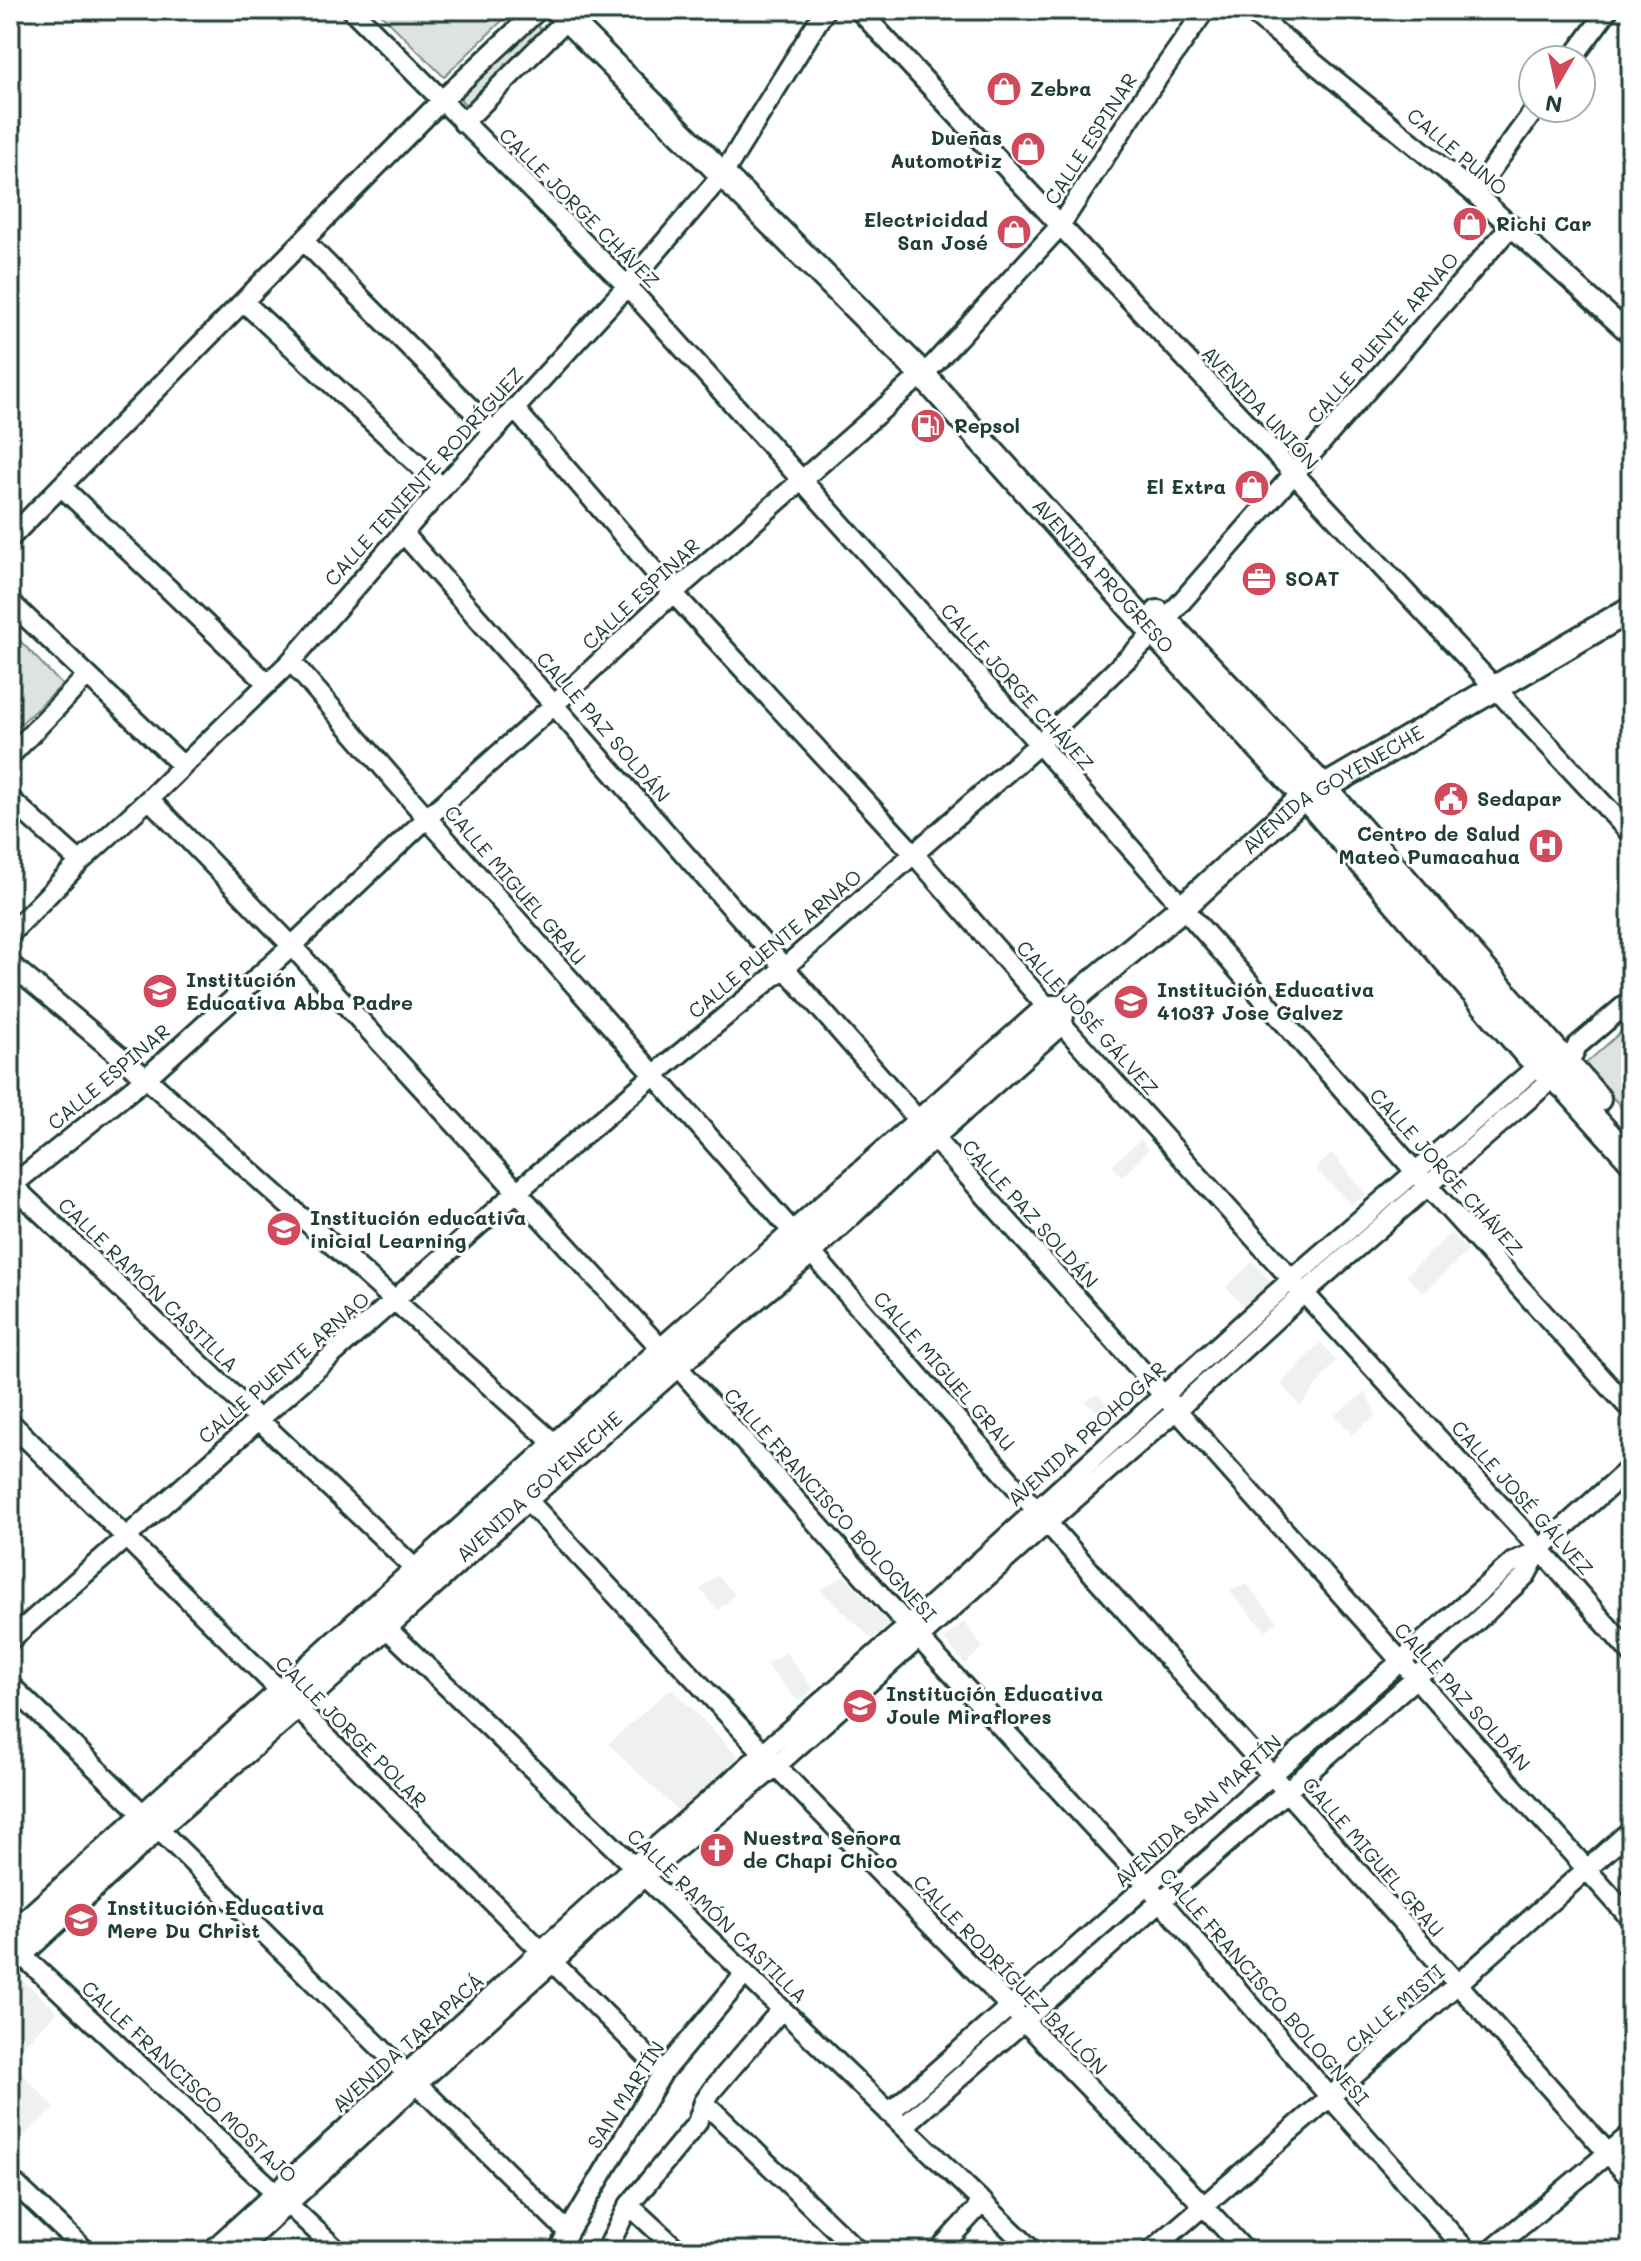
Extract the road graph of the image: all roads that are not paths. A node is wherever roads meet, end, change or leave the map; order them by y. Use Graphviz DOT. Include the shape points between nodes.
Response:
graph roads {
  1 [pos="352,10"];
  2 [pos="538,10"];
  3 [pos="825,10"];
  4 [pos="859,10"];
  5 [pos="1205,10"];
  6 [pos="1249,10"];
  7 [pos="1608,10"];
  8 [pos="570,12"];
  9 [pos="1583,44"];
  10 [pos="441,101"];
  11 [pos="463,123"];
  12 [pos="1524,124"];
  13 [pos="727,168"];
  14 [pos="1474,193"];
  15 [pos="1512,225"];
  16 [pos="1059,227"];
  17 [pos="304,241"];
  18 [pos="627,286"];
  19 [pos="244,302"];
  20 [pos="1631,335"];
  21 [pos="928,369"];
  22 [pos="514,408"];
  23 [pos="493,431"];
  24 [pos="1293,475"];
  25 [pos="800,480"];
  26 [pos="61,486"];
  27 [pos="442,487"];
  28 [pos="403,533"];
  29 [pos="10,538"];
  30 [pos="673,593"];
  31 [pos="10,602"];
  32 [pos="1629,614"];
  33 [pos="1160,627"];
  34 [pos="291,661"];
  35 [pos="87,676"];
  36 [pos="268,684"];
  37 [pos="1496,689"];
  38 [pos="554,705"];
  39 [pos="1039,744"];
  40 [pos="10,756"];
  41 [pos="183,766"];
  42 [pos="1315,793"];
  43 [pos="10,799"];
  44 [pos="149,799"];
  45 [pos="427,818"];
  46 [pos="1631,834"];
  47 [pos="914,854"];
  48 [pos="80,862"];
  49 [pos="1183,907"];
  50 [pos="10,934"];
  51 [pos="292,946"];
  52 [pos="10,964"];
  53 [pos="785,967"];
  54 [pos="1631,1000"];
  55 [pos="1057,1013"];
  56 [pos="1558,1061"];
  57 [pos="654,1075"];
  58 [pos="146,1078"];
  59 [pos="926,1130"];
  60 [pos="1631,1137"];
  61 [pos="1631,1160"];
  62 [pos="1415,1171"];
  63 [pos="11,1185"];
  64 [pos="1428,1186"];
  65 [pos="517,1192"];
  66 [pos="802,1242"];
  67 [pos="1298,1286"];
  68 [pos="394,1300"];
  69 [pos="670,1358"];
  70 [pos="1163,1396"];
  71 [pos="1631,1410"];
  72 [pos="1176,1411"];
  73 [pos="258,1420"];
  74 [pos="10,1422"];
  75 [pos="556,1445"];
  76 [pos="1631,1467"];
  77 [pos="519,1492"];
  78 [pos="1041,1516"];
  79 [pos="125,1538"];
  80 [pos="1540,1549"];
  81 [pos="424,1577"];
  82 [pos="378,1620"];
  83 [pos="914,1633"];
  84 [pos="10,1640"];
  85 [pos="1631,1653"];
  86 [pos="1400,1660"];
  87 [pos="1416,1678"];
  88 [pos="10,1685"];
  89 [pos="289,1700"];
  90 [pos="770,1760"];
  91 [pos="1271,1775"];
  92 [pos="1286,1791"];
  93 [pos="151,1821"];
  94 [pos="1631,1830"];
  95 [pos="1587,1869"];
  96 [pos="639,1871"];
  97 [pos="1147,1885"];
  98 [pos="1161,1901"];
  99 [pos="1631,1919"];
  100 [pos="13,1950"];
  101 [pos="547,1958"];
  102 [pos="745,1974"];
  103 [pos="1457,1984"];
  104 [pos="1010,2006"];
  105 [pos="782,2009"];
  106 [pos="1024,2021"];
  107 [pos="663,2072"];
  108 [pos="411,2080"];
  109 [pos="1330,2097"];
  110 [pos="704,2102"];
  111 [pos="889,2113"];
  112 [pos="904,2126"];
  113 [pos="1631,2134"];
  114 [pos="1609,2154"];
  115 [pos="10,2179"];
  116 [pos="1631,2179"];
  117 [pos="282,2198"];
  118 [pos="983,2202"];
  119 [pos="629,2205"];
  120 [pos="1203,2205"];
  121 [pos="568,2232"];
  122 [pos="86,2251"];
  123 [pos="211,2251"];
  124 [pos="237,2251"];
  125 [pos="338,2251"];
  126 [pos="558,2251"];
  127 [pos="606,2251"];
  128 [pos="679,2251"];
  129 [pos="858,2251"];
  130 [pos="938,2251"];
  131 [pos="1033,2251"];
  132 [pos="1151,2251"];
  133 [pos="1245,2251"];
  134 [pos="1467,2251"];
  135 [pos="1491,2251"];
  1 -- 10 [label="street, CALLE JORGE CHÁVEZ"];
  2 -- 10 [label="street"];
  3 -- 13 [label="street, CALLE TENIENTE RODRÍGUEZ"];
  4 -- 16 [label="street, AVENIDA UNIÓN"];
  5 -- 16 [label="street, CALLE ESPINAR"];
  6 -- 14 [label="street, CALLE PUNO"];
  7 -- 9 [label="street"];
  8 -- 11 [label="street"];
  8 -- 13 [label="main road, AVENIDA PROGRESO"];
  10 -- 11 [label="street, CALLE JORGE CHÁVEZ"];
  10 -- 17 [label="street"];
  11 -- 18 [label="street, CALLE JORGE CHÁVEZ"];
  12 -- 14 [label="street"];
  13 -- 18 [label="street, CALLE TENIENTE RODRÍGUEZ"];
  13 -- 21 [label="main road, AVENIDA PROGRESO"];
  14 -- 15 [label="street, CALLE PUNO"];
  15 -- 20 [label="street, CALLE PUNO"];
  15 -- 24 [label="street, CALLE PUENTE ARNAO"];
  16 -- 21 [label="street, CALLE ESPINAR"];
  16 -- 24 [label="street, AVENIDA UNIÓN"];
  17 -- 19 [label="street"];
  17 -- 23 [label="street"];
  18 -- 22 [label="street, CALLE TENIENTE RODRÍGUEZ"];
  18 -- 25 [label="street, CALLE JORGE CHÁVEZ"];
  19 -- 26 [label="street"];
  19 -- 27 [label="street"];
  21 -- 25 [label="street, CALLE ESPINAR"];
  21 -- 33 [label="main road, AVENIDA PROGRESO"];
  22 -- 23 [label="street, CALLE TENIENTE RODRÍGUEZ"];
  22 -- 30 [label="street, CALLE JOSÉ GÁLVEZ"];
  23 -- 27 [label="street, CALLE TENIENTE RODRÍGUEZ"];
  24 -- 33 [label="street, CALLE PUENTE ARNAO"];
  24 -- 37 [label="street, AVENIDA UNIÓN"];
  25 -- 30 [label="street, CALLE ESPINAR"];
  25 -- 39 [label="street, CALLE JORGE CHÁVEZ"];
  26 -- 29 [label="street"];
  26 -- 36 [label="street"];
  27 -- 28 [label="street, CALLE TENIENTE RODRÍGUEZ"];
  28 -- 34 [label="street, CALLE TENIENTE RODRÍGUEZ"];
  28 -- 38 [label="street, CALLE PAZ SOLDÁN"];
  30 -- 38 [label="street, CALLE ESPINAR"];
  30 -- 47 [label="street, CALLE JOSÉ GÁLVEZ"];
  31 -- 35 [label="street"];
  32 -- 37 [label="main road, AVENIDA GOYENECHE"];
  33 -- 39 [label="street, CALLE PUENTE ARNAO"];
  33 -- 42 [label="main road, AVENIDA PROGRESO"];
  34 -- 36 [label="street, CALLE TENIENTE RODRÍGUEZ"];
  34 -- 45 [label="street, CALLE MIGUEL GRAU"];
  35 -- 40 [label="street"];
  35 -- 41 [label="street"];
  36 -- 41 [label="street, CALLE TENIENTE RODRÍGUEZ"];
  37 -- 42 [label="main road, AVENIDA GOYENECHE"];
  37 -- 46 [label="street, AVENIDA UNIÓN"];
  38 -- 45 [label="street, CALLE ESPINAR"];
  38 -- 53 [label="street, CALLE PAZ SOLDÁN"];
  39 -- 47 [label="street, CALLE PUENTE ARNAO"];
  39 -- 49 [label="street, CALLE JORGE CHÁVEZ"];
  41 -- 44 [label="street, CALLE TENIENTE RODRÍGUEZ"];
  42 -- 49 [label="main road, AVENIDA GOYENECHE"];
  42 -- 56 [label="main road, AVENIDA PROGRESO" via="1526,1053"];
  43 -- 48 [label="street"];
  44 -- 48 [label="street, CALLE TENIENTE RODRÍGUEZ"];
  44 -- 51 [label="street, CALLE FRANCISCO BOLOGNESI"];
  45 -- 51 [label="street, CALLE ESPINAR"];
  45 -- 57 [label="street, CALLE MIGUEL GRAU"];
  47 -- 53 [label="street, CALLE PUENTE ARNAO"];
  47 -- 55 [label="street, CALLE JOSÉ GÁLVEZ"];
  48 -- 50 [label="street, CALLE TENIENTE RODRÍGUEZ"];
  49 -- 55 [label="main road, AVENIDA GOYENECHE"];
  49 -- 62 [label="street, CALLE JORGE CHÁVEZ"];
  51 -- 58 [label="street, CALLE ESPINAR"];
  51 -- 65 [label="street, CALLE FRANCISCO BOLOGNESI"];
  52 -- 58 [label="street"];
  53 -- 57 [label="street, CALLE PUENTE ARNAO"];
  53 -- 59 [label="street, CALLE PAZ SOLDÁN"];
  54 -- 56 [label="street, AVENIDA PROHOGAR"];
  55 -- 59 [label="main road, AVENIDA GOYENECHE"];
  55 -- 67 [label="street, CALLE JOSÉ GÁLVEZ"];
  56 -- 60 [label="main road, AVENIDA PROGRESO"];
  56 -- 61 [label="main road, AVENIDA PROGRESO" via="1567,1089"];
  56 -- 62 [label="street, AVENIDA PROHOGAR"];
  56 -- 64 [label="street, AVENIDA PROHOGAR"];
  57 -- 65 [label="street, CALLE PUENTE ARNAO"];
  57 -- 66 [label="street, CALLE MIGUEL GRAU"];
  58 -- 63 [label="street, CALLE ESPINAR"];
  58 -- 68 [label="street"];
  59 -- 66 [label="main road, AVENIDA GOYENECHE"];
  59 -- 70 [label="street, CALLE PAZ SOLDÁN"];
  62 -- 64 [label="street, CALLE JORGE CHÁVEZ"];
  62 -- 67 [label="street, AVENIDA PROHOGAR"];
  63 -- 73 [label="street, CALLE RAMÓN CASTILLA"];
  64 -- 67 [label="street, AVENIDA PROHOGAR"];
  64 -- 71 [label="street, CALLE JORGE CHÁVEZ"];
  65 -- 68 [label="street, CALLE PUENTE ARNAO"];
  65 -- 69 [label="street, CALLE FRANCISCO BOLOGNESI"];
  66 -- 69 [label="main road, AVENIDA GOYENECHE"];
  66 -- 78 [label="street, CALLE MIGUEL GRAU"];
  67 -- 70 [label="street, AVENIDA PROHOGAR"];
  67 -- 72 [label="street, AVENIDA PROHOGAR"];
  67 -- 80 [label="street, CALLE JOSÉ GÁLVEZ"];
  68 -- 73 [label="street, CALLE PUENTE ARNAO"];
  68 -- 75 [label="street"];
  69 -- 75 [label="main road, AVENIDA GOYENECHE"];
  69 -- 77 [label="main road, AVENIDA GOYENECHE"];
  69 -- 83 [label="street, CALLE FRANCISCO BOLOGNESI"];
  70 -- 72 [label="street, CALLE PAZ SOLDÁN"];
  70 -- 78 [label="street, AVENIDA PROHOGAR"];
  72 -- 78 [label="street, AVENIDA PROHOGAR"];
  72 -- 86 [label="street, CALLE PAZ SOLDÁN"];
  73 -- 79 [label="street, CALLE PUENTE ARNAO"];
  73 -- 81 [label="street, CALLE RAMÓN CASTILLA"];
  74 -- 79 [label="street, CALLE JORGE POLAR"];
  75 -- 77 [label="main road, AVENIDA GOYENECHE"];
  76 -- 80 [label="street, AVENIDA SAN MARTÍN"];
  77 -- 81 [label="main road, AVENIDA GOYENECHE"];
  77 -- 90 [label="street, CALLE RODRÍGUEZ BALLÓN"];
  78 -- 83 [label="street, AVENIDA PROHOGAR"];
  78 -- 91 [label="street, CALLE MIGUEL GRAU"];
  79 -- 84 [label="street, CALLE PUENTE ARNAO"];
  79 -- 89 [label="street, CALLE JORGE POLAR"];
  80 -- 85 [label="street, CALLE JOSÉ GÁLVEZ"];
  80 -- 86 [label="street, AVENIDA SAN MARTÍN" via="1513,1562"];
  80 -- 87 [label="street, AVENIDA SAN MARTÍN" via="1526,1575"];
  81 -- 82 [label="main road, AVENIDA GOYENECHE"];
  82 -- 89 [label="main road, AVENIDA GOYENECHE"];
  82 -- 96 [label="street, CALLE RAMÓN CASTILLA"];
  83 -- 90 [label="street, AVENIDA PROHOGAR"];
  83 -- 97 [label="street, CALLE FRANCISCO BOLOGNESI"];
  86 -- 87 [label="street, CALLE PAZ SOLDÁN"];
  86 -- 91 [label="street, AVENIDA SAN MARTÍN"];
  87 -- 92 [label="street, AVENIDA SAN MARTÍN"];
  87 -- 95 [label="street, CALLE PAZ SOLDÁN"];
  88 -- 93 [label="street"];
  89 -- 93 [label="main road, AVENIDA GOYENECHE"];
  89 -- 101 [label="street, CALLE JORGE POLAR"];
  90 -- 96 [label="street, AVENIDA PROHOGAR"];
  90 -- 104 [label="street, CALLE RODRÍGUEZ BALLÓN"];
  91 -- 92 [label="street, CALLE MIGUEL GRAU"];
  91 -- 97 [label="street, AVENIDA SAN MARTÍN"];
  92 -- 98 [label="street, AVENIDA SAN MARTÍN"];
  92 -- 103 [label="street, CALLE MIGUEL GRAU"];
  93 -- 100 [label="main road, AVENIDA GOYENECHE"];
  93 -- 108 [label="street"];
  94 -- 95 [label="street, CALLE MISTI"];
  95 -- 99 [label="street, CALLE PAZ SOLDÁN"];
  95 -- 103 [label="street, CALLE MISTI"];
  96 -- 101 [label="street, AVENIDA TARAPACÁ"];
  96 -- 102 [label="street, CALLE RAMÓN CASTILLA"];
  97 -- 98 [label="street, CALLE FRANCISCO BOLOGNESI"];
  97 -- 104 [label="street, AVENIDA SAN MARTÍN"];
  98 -- 106 [label="street, AVENIDA SAN MARTÍN"];
  98 -- 109 [label="street, CALLE FRANCISCO BOLOGNESI"];
  100 -- 117 [label="street, CALLE FRANCISCO MOSTAJO"];
  101 -- 107 [label="street, CALLE JORGE POLAR"];
  101 -- 108 [label="street, AVENIDA TARAPACÁ"];
  102 -- 105 [label="street, CALLE RAMÓN CASTILLA"];
  102 -- 107 [label="street, SAN MARTÍN"];
  103 -- 109 [label="street, CALLE MISTI"];
  103 -- 114 [label="street, CALLE MIGUEL GRAU"];
  104 -- 106 [label="street, CALLE RODRÍGUEZ BALLÓN"];
  104 -- 111 [label="street, AVENIDA SAN MARTÍN"];
  105 -- 110 [label="street"];
  105 -- 111 [label="street, CALLE RAMÓN CASTILLA"];
  106 -- 112 [label="street, AVENIDA SAN MARTÍN"];
  106 -- 120 [label="street, CALLE RODRÍGUEZ BALLÓN"];
  107 -- 121 [label="street, SAN MARTÍN"];
  108 -- 117 [label="street, AVENIDA TARAPACÁ"];
  108 -- 121 [label="street"];
  109 -- 120 [label="street, CALLE MISTI"];
  109 -- 134 [label="street, CALLE FRANCISCO BOLOGNESI"];
  110 -- 119 [label="street" via="697,2123"];
  110 -- 129 [label="street"];
  111 -- 112 [label="street, CALLE RAMÓN CASTILLA"];
  112 -- 118 [label="street, CALLE RAMÓN CASTILLA"];
  113 -- 114 [label="street"];
  114 -- 116 [label="street, CALLE MIGUEL GRAU"];
  114 -- 135 [label="street"];
  115 -- 122 [label="street"];
  117 -- 123 [label="street, AVENIDA TARAPACÁ"];
  117 -- 124 [label="street, AVENIDA TARAPACÁ"];
  117 -- 125 [label="street, CALLE FRANCISCO MOSTAJO"];
  118 -- 130 [label="street"];
  118 -- 131 [label="street, CALLE RAMÓN CASTILLA"];
  119 -- 127 [label="street"];
  119 -- 128 [label="street"];
  120 -- 132 [label="street, CALLE MISTI"];
  120 -- 133 [label="street, CALLE RODRÍGUEZ BALLÓN"];
  121 -- 126 [label="street, SAN MARTÍN"];
}
